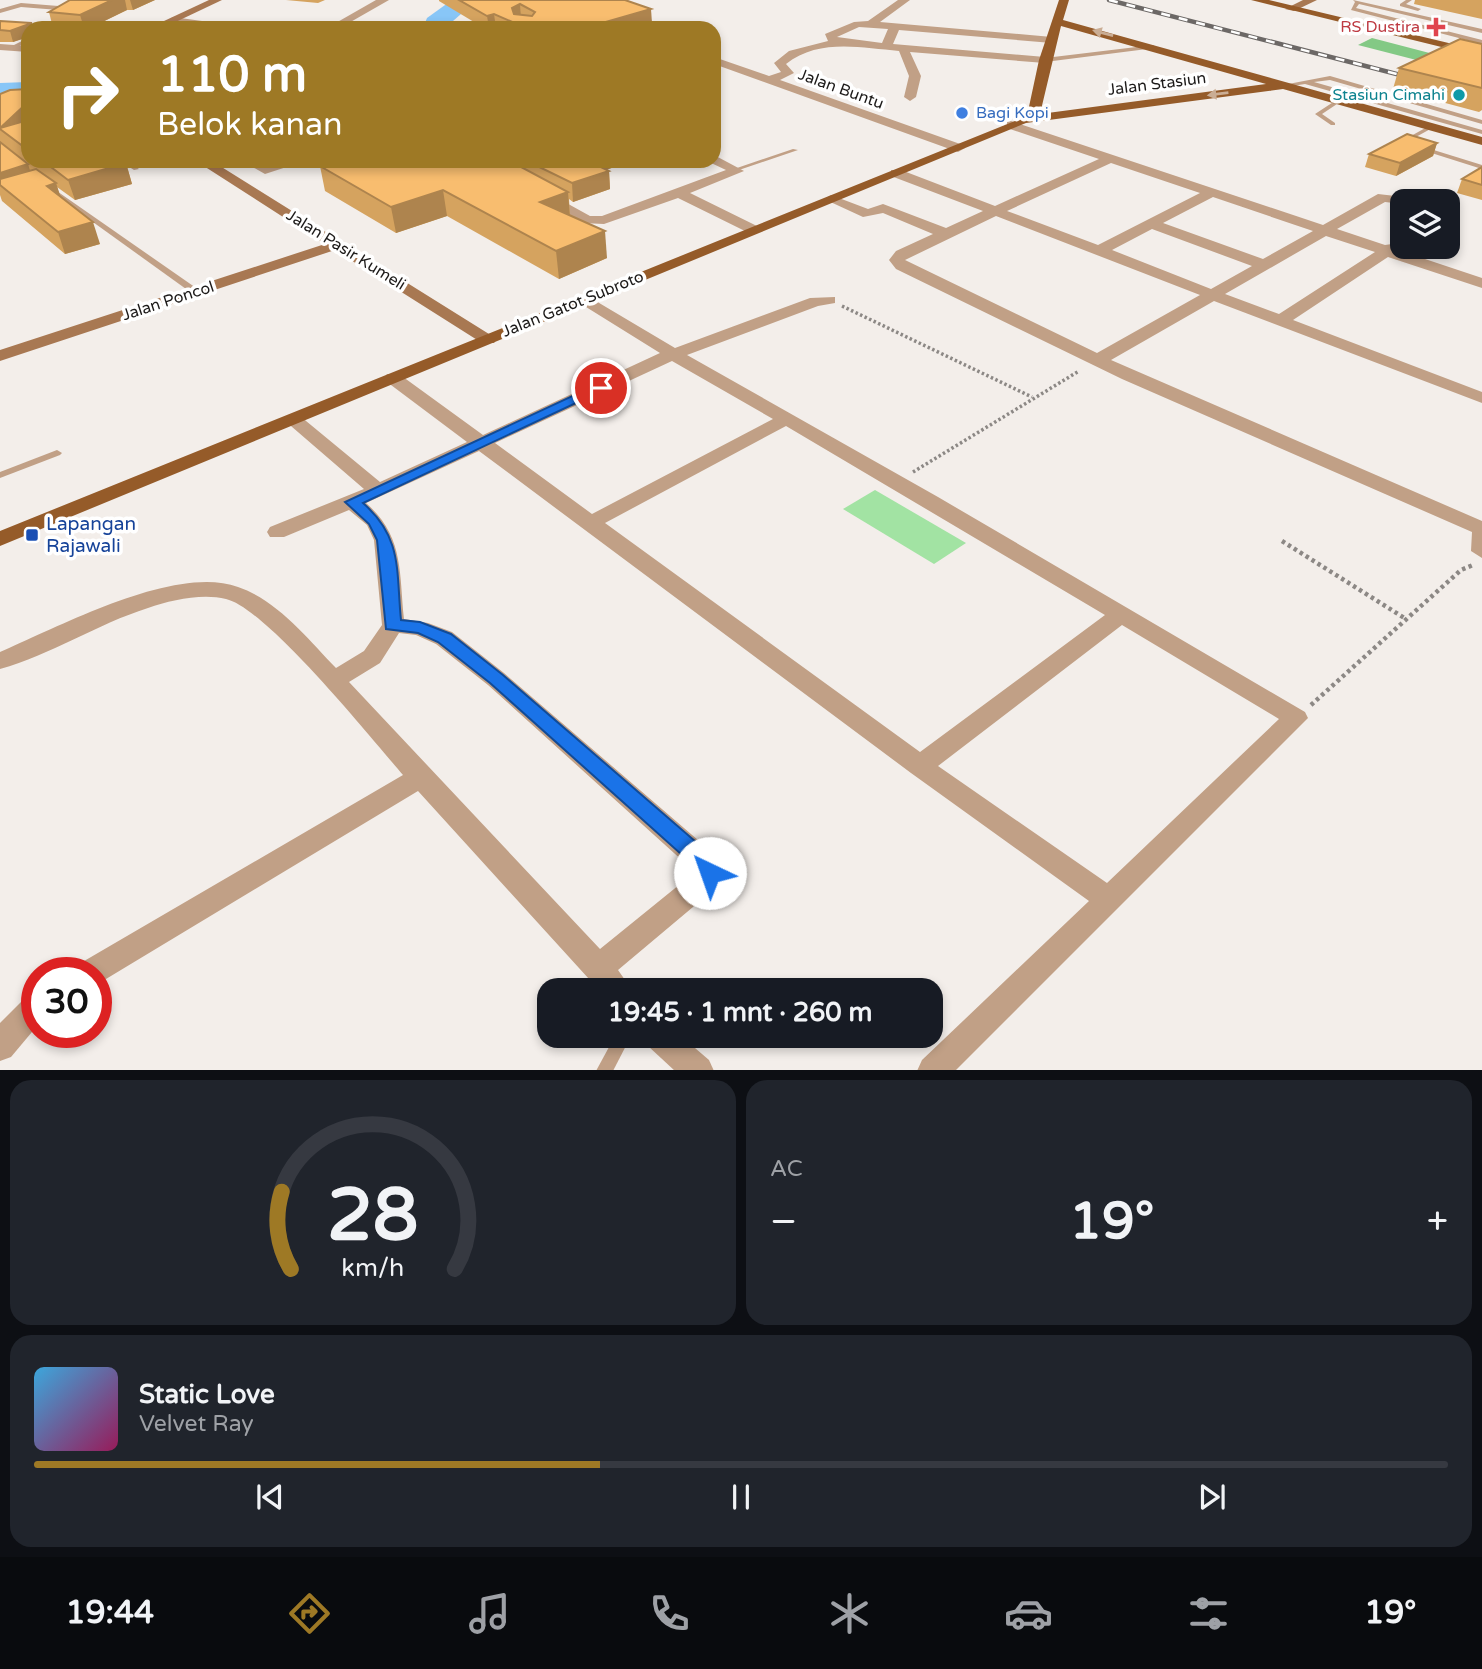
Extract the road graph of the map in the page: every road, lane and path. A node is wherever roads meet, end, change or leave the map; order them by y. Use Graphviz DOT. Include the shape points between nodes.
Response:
graph roads {
  1 [pos="217,0"];
  2 [pos="384,0"];
  3 [pos="905,0"];
  4 [pos="1064,0"];
  5 [pos="1256,0"];
  6 [pos="1312,0"];
  7 [pos="1370,0"];
  8 [pos="1409,0"];
  9 [pos="1359,2"];
  10 [pos="1290,9"];
  11 [pos="1397,11"];
  12 [pos="0,12"];
  13 [pos="1385,17"];
  14 [pos="173,20"];
  15 [pos="56,21"];
  16 [pos="180,21"];
  17 [pos="345,21"];
  18 [pos="1058,22"];
  19 [pos="872,23"];
  20 [pos="1450,24"];
  21 [pos="895,26"];
  22 [pos="1482,29"];
  23 [pos="1435,30"];
  24 [pos="1463,37"];
  25 [pos="1052,40"];
  26 [pos="837,42"];
  27 [pos="1482,42"];
  28 [pos="21,43"];
  29 [pos="1446,45"];
  30 [pos="886,47"];
  31 [pos="1153,47"];
  32 [pos="903,48"];
  33 [pos="4,50"];
  34 [pos="21,54"];
  35 [pos="1482,54"];
  36 [pos="1045,60"];
  37 [pos="721,63"];
  38 [pos="769,80"];
  39 [pos="1305,81"];
  40 [pos="1286,85"];
  41 [pos="910,97"];
  42 [pos="1338,101"];
  43 [pos="1034,110"];
  44 [pos="1482,122"];
  45 [pos="1333,124"];
  46 [pos="1011,125"];
  47 [pos="1432,127"];
  48 [pos="1482,132"];
  49 [pos="1482,142"];
  50 [pos="958,148"];
  51 [pos="1390,149"];
  52 [pos="1423,149"];
  53 [pos="795,150"];
  54 [pos="1109,159"];
  55 [pos="721,162"];
  56 [pos="1482,167"];
  57 [pos="215,168"];
  58 [pos="737,169"];
  59 [pos="896,173"];
  60 [pos="45,185"];
  61 [pos="1212,192"];
  62 [pos="679,193"];
  63 [pos="538,194"];
  64 [pos="1390,198"];
  65 [pos="831,199"];
  66 [pos="996,212"];
  67 [pos="1151,224"];
  68 [pos="1325,229"];
  69 [pos="754,230"];
  70 [pos="945,233"];
  71 [pos="336,245"];
  72 [pos="1390,248"];
  73 [pos="1101,250"];
  74 [pos="1387,250"];
  75 [pos="1265,265"];
  76 [pos="1482,283"];
  77 [pos="196,292"];
  78 [pos="1216,295"];
  79 [pos="584,299"];
  80 [pos="829,300"];
  81 [pos="1280,320"];
  82 [pos="488,339"];
  83 [pos="673,354"];
  84 [pos="0,356"];
  85 [pos="1098,360"];
  86 [pos="393,378"];
  87 [pos="1032,397"];
  88 [pos="1482,398"];
  89 [pos="293,419"];
  90 [pos="786,419"];
  91 [pos="482,443"];
  92 [pos="57,453"];
  93 [pos="0,475"];
  94 [pos="897,482"];
  95 [pos="379,491"];
  96 [pos="352,502"];
  97 [pos="590,523"];
  98 [pos="1482,529"];
  99 [pos="276,532"];
  100 [pos="0,539"];
  101 [pos="1282,541"];
  102 [pos="1481,559"];
  103 [pos="1120,615"];
  104 [pos="1406,619"];
  105 [pos="393,625"];
  106 [pos="0,661"];
  107 [pos="334,680"];
  108 [pos="1296,718"];
  109 [pos="920,766"];
  110 [pos="420,776"];
  111 [pos="1108,899"];
  112 [pos="112,960"];
  113 [pos="599,968"];
  114 [pos="607,978"];
  115 [pos="21,1020"];
  116 [pos="0,1047"];
  117 [pos="614,1048"];
  118 [pos="673,1048"];
  119 [pos="604,1070"];
  120 [pos="698,1070"];
  121 [pos="933,1070"];
  1 -- 14 [label="street"];
  2 -- 17 [label="street"];
  3 -- 19 [label="street"];
  4 -- 18 [label="main road"];
  5 -- 10 [label="main road"];
  6 -- 10 [label="street"];
  7 -- 9 [label="lane"];
  8 -- 22 [label="lane" via="1402,5"];
  9 -- 11 [label="lane"];
  9 -- 13 [label="lane" via="1352,8"];
  10 -- 29 [label="main road"];
  11 -- 13 [label="lane"];
  11 -- 20 [label="lane"];
  12 -- 15 [label="lane" via="21,5 77,9"];
  13 -- 23 [label="lane"];
  14 -- 16 [label="street"];
  18 -- 25 [label="main road"];
  31 -- 18 [label="main road, Jalan Stasiun, one-way"];
  19 -- 21 [label="street"];
  19 -- 26 [label="street" via="832,33 831,39"];
  20 -- 22 [label="lane"];
  20 -- 23 [label="lane"];
  21 -- 25 [label="street"];
  21 -- 30 [label="street"];
  22 -- 24 [label="lane"];
  23 -- 24 [label="lane"];
  24 -- 27 [label="lane"];
  24 -- 29 [label="lane"];
  25 -- 36 [label="main road"];
  26 -- 30 [label="street"];
  26 -- 38 [label="street" via="788,56 780,64 788,73"];
  28 -- 33 [label="lane"];
  29 -- 35 [label="main road" via="1470,55"];
  30 -- 32 [label="street"];
  31 -- 36 [label="lane"];
  31 -- 40 [label="main road, Jalan Stasiun"];
  32 -- 36 [label="street"];
  32 -- 41 [label="street" via="915,76"];
  33 -- 34 [label="street"];
  36 -- 43 [label="main road"];
  37 -- 38 [label="street, Jalan Buntu"];
  38 -- 50 [label="street, Jalan Buntu"];
  39 -- 40 [label="lane"];
  39 -- 44 [label="lane" via="1330,78"];
  39 -- 48 [label="lane"];
  40 -- 42 [label="main road, Jalan Stasiun"];
  40 -- 43 [label="main road, Jalan Stasiun, one-way" via="1069,114"];
  42 -- 45 [label="lane" via="1318,114"];
  42 -- 47 [label="main road, Jalan Stasiun"];
  43 -- 46 [label="main road, Jalan Gatot Subroto"];
  46 -- 50 [label="main road, Jalan Gatot Subroto"];
  46 -- 54 [label="street"];
  47 -- 49 [label="main road, Jalan Stasiun"];
  47 -- 51 [label="lane"];
  50 -- 59 [label="main road, Jalan Gatot Subroto"];
  52 -- 56 [label="lane"];
  53 -- 58 [label="lane"];
  54 -- 61 [label="street"];
  54 -- 66 [label="street"];
  55 -- 58 [label="street"];
  57 -- 71 [label="street, Jalan Pasir Kumeli"];
  58 -- 62 [label="street"];
  59 -- 65 [label="main road, Jalan Gatot Subroto"];
  59 -- 66 [label="street"];
  60 -- 77 [label="lane"];
  61 -- 67 [label="street"];
  61 -- 68 [label="street"];
  62 -- 63 [label="street" via="595,221"];
  62 -- 69 [label="street"];
  64 -- 68 [label="street" via="1383,197"];
  65 -- 69 [label="main road, Jalan Gatot Subroto"];
  65 -- 70 [label="street" via="869,214 883,208"];
  66 -- 70 [label="street"];
  66 -- 73 [label="street"];
  67 -- 73 [label="street"];
  67 -- 75 [label="street"];
  68 -- 74 [label="street"];
  68 -- 75 [label="street"];
  69 -- 79 [label="main road, Jalan Gatot Subroto"];
  70 -- 85 [label="street" via="897,260 901,266"];
  71 -- 77 [label="street, Jalan Poncol"];
  71 -- 82 [label="street, Jalan Pasir Kumeli"];
  72 -- 74 [label="street"];
  73 -- 78 [label="street"];
  74 -- 76 [label="street"];
  74 -- 81 [label="street"];
  75 -- 78 [label="street"];
  77 -- 84 [label="street, Jalan Poncol"];
  78 -- 81 [label="street"];
  78 -- 85 [label="street"];
  79 -- 82 [label="main road, Jalan Gatot Subroto"];
  79 -- 83 [label="street"];
  80 -- 83 [label="street"];
  80 -- 87 [label="path"];
  81 -- 88 [label="street"];
  82 -- 86 [label="main road, Jalan Gatot Subroto"];
  83 -- 90 [label="street"];
  83 -- 91 [label="street"];
  85 -- 87 [label="path"];
  85 -- 98 [label="street"];
  86 -- 89 [label="main road, Jalan Gatot Subroto"];
  86 -- 91 [label="street"];
  87 -- 94 [label="path"];
  89 -- 95 [label="street"];
  89 -- 100 [label="main road, Jalan Gatot Subroto"];
  90 -- 94 [label="street"];
  90 -- 97 [label="street"];
  91 -- 95 [label="street"];
  91 -- 97 [label="street"];
  92 -- 93 [label="lane"];
  94 -- 103 [label="street"];
  95 -- 96 [label="street"];
  96 -- 99 [label="street"];
  96 -- 105 [label="street" via="375,522 385,540"];
  97 -- 109 [label="street"];
  98 -- 102 [label="street"];
  101 -- 104 [label="path"];
  102 -- 104 [label="path" via="1461,570"];
  103 -- 108 [label="street"];
  103 -- 109 [label="street"];
  104 -- 108 [label="path"];
  105 -- 107 [label="street" via="372,657"];
  105 -- 113 [label="street" via="420,628 444,638 710,867 708,878"];
  106 -- 107 [label="street" via="158,597 216,591 245,596"];
  107 -- 110 [label="street"];
  108 -- 111 [label="street"];
  109 -- 111 [label="street"];
  110 -- 112 [label="street"];
  110 -- 113 [label="street"];
  111 -- 121 [label="street"];
  113 -- 114 [label="street"];
  115 -- 116 [label="street"];
  117 -- 119 [label="lane"];
  118 -- 120 [label="street"];
}
